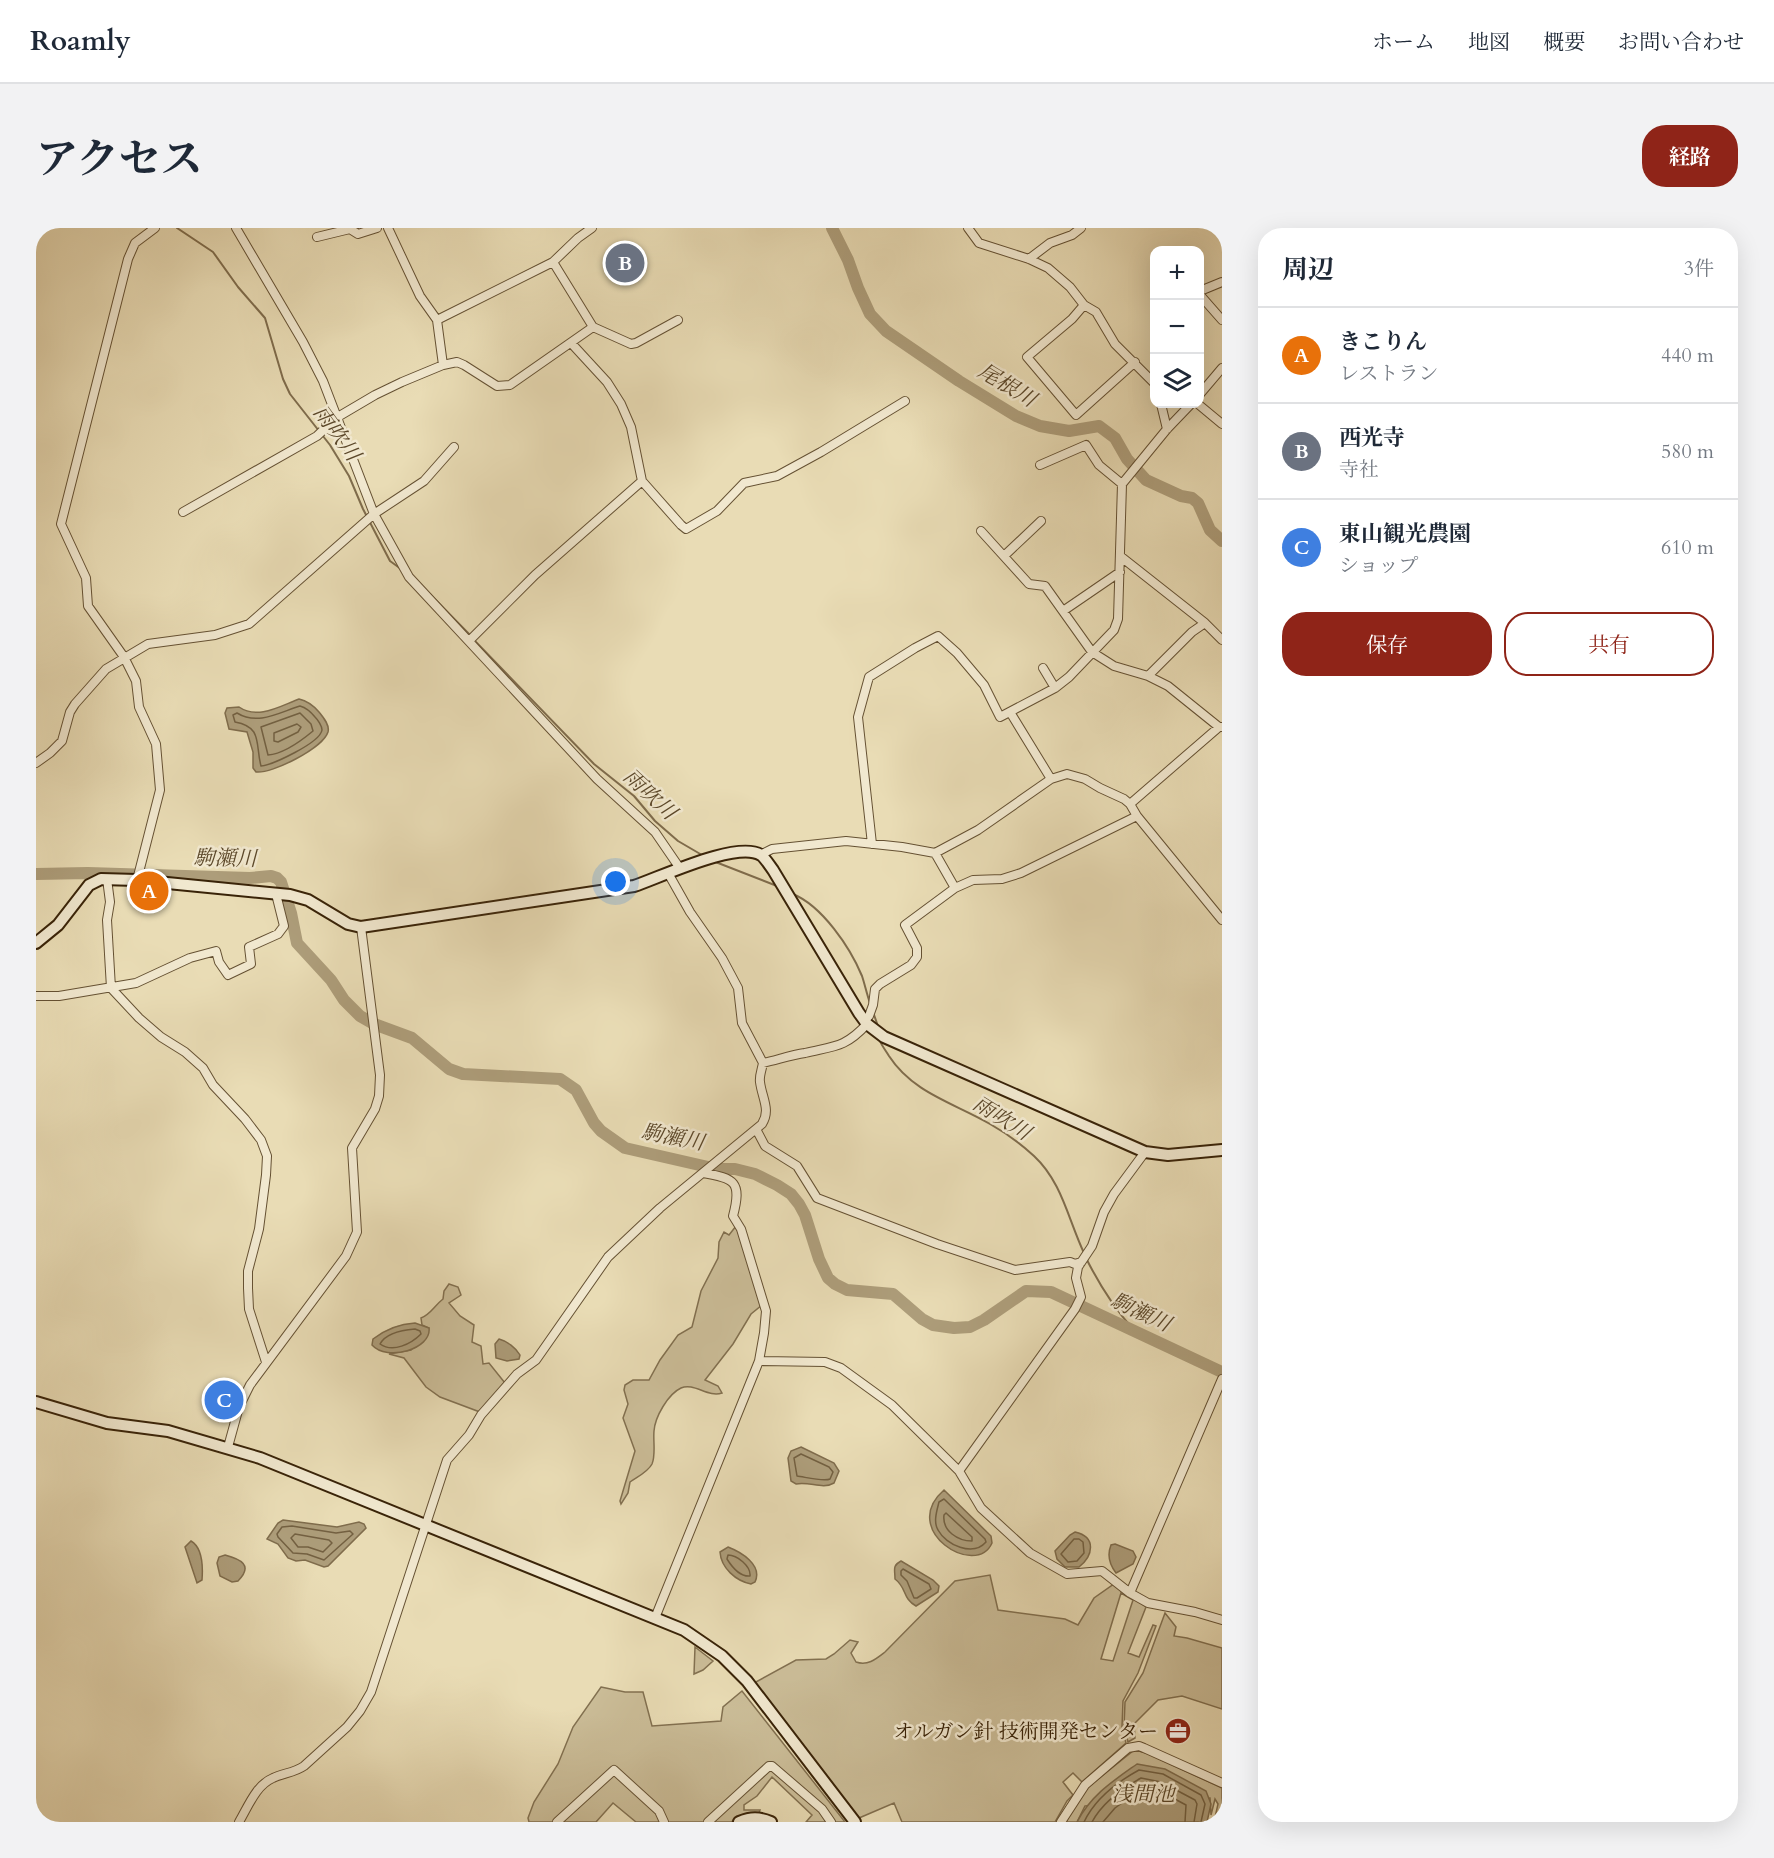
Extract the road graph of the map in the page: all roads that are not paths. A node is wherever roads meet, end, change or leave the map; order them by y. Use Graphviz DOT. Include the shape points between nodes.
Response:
graph roads {
  1 [pos="155,228"];
  2 [pos="236,228"];
  3 [pos="377,228"];
  4 [pos="388,228"];
  5 [pos="592,228"];
  6 [pos="968,228"];
  7 [pos="1081,228"];
  8 [pos="317,237"];
  9 [pos="1029,259"];
  10 [pos="553,262"];
  11 [pos="1222,282"];
  12 [pos="1204,289"];
  13 [pos="1204,300"];
  14 [pos="1084,306"];
  15 [pos="438,320"];
  16 [pos="678,320"];
  17 [pos="1222,320"];
  18 [pos="593,327"];
  19 [pos="572,344"];
  20 [pos="1135,362"];
  21 [pos="443,365"];
  22 [pos="1222,368"];
  23 [pos="1150,378"];
  24 [pos="1204,389"];
  25 [pos="905,402"];
  26 [pos="1162,408"];
  27 [pos="1187,408"];
  28 [pos="1203,408"];
  29 [pos="336,418"];
  30 [pos="1222,424"];
  31 [pos="1167,429"];
  32 [pos="454,447"];
  33 [pos="1040,465"];
  34 [pos="642,481"];
  35 [pos="1122,483"];
  36 [pos="183,512"];
  37 [pos="374,513"];
  38 [pos="1041,521"];
  39 [pos="981,531"];
  40 [pos="1004,556"];
  41 [pos="1120,556"];
  42 [pos="1120,572"];
  43 [pos="1063,611"];
  44 [pos="1205,623"];
  45 [pos="470,640"];
  46 [pos="1222,640"];
  47 [pos="1092,652"];
  48 [pos="124,657"];
  49 [pos="1042,668"];
  50 [pos="1148,676"];
  51 [pos="1055,688"];
  52 [pos="1010,712"];
  53 [pos="1221,727"];
  54 [pos="36,763"];
  55 [pos="1051,779"];
  56 [pos="1130,804"];
  57 [pos="1137,816"];
  58 [pos="872,844"];
  59 [pos="935,853"];
  60 [pos="760,855"];
  61 [pos="679,867"];
  62 [pos="668,873"];
  63 [pos="107,879"];
  64 [pos="137,880"];
  65 [pos="955,888"];
  66 [pos="282,894"];
  67 [pos="1222,920"];
  68 [pos="361,927"];
  69 [pos="36,943"];
  70 [pos="111,988"];
  71 [pos="36,996"];
  72 [pos="868,1022"];
  73 [pos="763,1063"];
  74 [pos="756,1129"];
  75 [pos="1222,1150"];
  76 [pos="1145,1152"];
  77 [pos="705,1172"];
  78 [pos="1084,1259"];
  79 [pos="759,1361"];
  80 [pos="266,1362"];
  81 [pos="1222,1379"];
  82 [pos="36,1402"];
  83 [pos="228,1447"];
  84 [pos="959,1471"];
  85 [pos="425,1524"];
  86 [pos="1130,1593"];
  87 [pos="655,1618"];
  88 [pos="1222,1620"];
  89 [pos="1222,1783"];
  90 [pos="240,1822"];
  91 [pos="557,1822"];
  92 [pos="664,1822"];
  93 [pos="708,1822"];
  94 [pos="739,1822"];
  95 [pos="771,1822"];
  96 [pos="831,1822"];
  97 [pos="855,1822"];
  98 [pos="1060,1822"];
  1 -- 48 [label="street" via="135,243 128,259 60,524 86,579 88,606"];
  2 -- 29 [label="street" via="303,342"];
  3 -- 8 [label="street" via="358,234 350,229"];
  4 -- 15 [label="street" via="420,296"];
  5 -- 10 [label="street"];
  6 -- 9 [label="street" via="979,243"];
  7 -- 9 [label="street"];
  9 -- 14 [label="street" via="1048,268"];
  10 -- 15 [label="street"];
  10 -- 18 [label="street"];
  11 -- 12 [label="street"];
  13 -- 17 [label="street"];
  14 -- 20 [label="street" via="1096,312 1115,344"];
  14 -- 20 [label="street" via="1027,357 1076,415"];
  15 -- 21 [label="street"];
  16 -- 18 [label="street" via="631,344"];
  18 -- 19 [label="street"];
  19 -- 21 [label="street" via="510,385 497,386 457,362"];
  19 -- 34 [label="street" via="607,382 621,404 631,427"];
  20 -- 23 [label="street"];
  21 -- 29 [label="street" via="375,395"];
  22 -- 24 [label="street"];
  25 -- 34 [label="street" via="777,476 744,483 717,511 686,529"];
  26 -- 31 [label="street"];
  27 -- 31 [label="street"];
  28 -- 30 [label="street"];
  29 -- 36 [label="street" via="321,434"];
  29 -- 37 [label="street"];
  31 -- 35 [label="street"];
  32 -- 37 [label="street" via="424,481"];
  33 -- 35 [label="street" via="1086,445 1099,465"];
  34 -- 45 [label="street" via="535,575"];
  35 -- 41 [label="street"];
  37 -- 45 [label="street" via="409,577"];
  37 -- 48 [label="street" via="249,624 214,635 148,644"];
  38 -- 40 [label="street"];
  39 -- 40 [label="street"];
  40 -- 43 [label="street" via="1029,584 1045,586"];
  41 -- 42 [label="street"];
  41 -- 44 [label="street"];
  42 -- 43 [label="street"];
  42 -- 47 [label="street" via="1118,620 1114,630"];
  43 -- 47 [label="street"];
  44 -- 46 [label="street"];
  44 -- 50 [label="street"];
  45 -- 61 [label="street" via="597,778 655,832"];
  47 -- 50 [label="street" via="1113,666"];
  47 -- 51 [label="street"];
  48 -- 54 [label="street" via="101,674 75,704 62,741"];
  48 -- 64 [label="street" via="136,681 139,707 156,744 160,790"];
  49 -- 51 [label="street"];
  50 -- 53 [label="street" via="1168,686"];
  51 -- 52 [label="street"];
  52 -- 55 [label="street"];
  52 -- 58 [label="street" via="1000,717 984,685 938,636 869,677 858,717"];
  53 -- 56 [label="street"];
  55 -- 56 [label="street" via="1076,775"];
  55 -- 59 [label="street" via="978,830"];
  56 -- 57 [label="street"];
  57 -- 65 [label="street" via="1021,873 1002,879 974,880"];
  57 -- 67 [label="street"];
  58 -- 59 [label="street"];
  58 -- 60 [label="street" via="846,841 799,845"];
  59 -- 65 [label="street"];
  60 -- 61 [label="street" via="739,853"];
  60 -- 72 [label="street"];
  61 -- 62 [label="street"];
  62 -- 68 [label="street" via="633,886"];
  62 -- 73 [label="street" via="738,988 742,1023"];
  63 -- 64 [label="street"];
  63 -- 69 [label="street" via="89,885 58,925"];
  63 -- 70 [label="street"];
  64 -- 66 [label="street"];
  65 -- 72 [label="street" via="905,925 917,948 917,957 875,989"];
  66 -- 68 [label="street" via="308,900 342,921"];
  66 -- 70 [label="street" via="284,926 278,934 249,946 251,964 228,975 216,951 190,958 136,983"];
  68 -- 80 [label="street" via="380,1075 375,1109 354,1143 352,1155 357,1232 346,1256"];
  70 -- 71 [label="street"];
  70 -- 80 [label="street" via="161,1038 203,1068 261,1140 267,1156 266,1175 248,1288 249,1309"];
  72 -- 73 [label="street" via="834,1048"];
  72 -- 76 [label="street" via="884,1037"];
  73 -- 74 [label="street" via="759,1080 766,1118"];
  74 -- 77 [label="street"];
  74 -- 78 [label="street" via="765,1146 797,1166 817,1198 1015,1270"];
  75 -- 76 [label="street" via="1168,1155"];
  76 -- 78 [label="street" via="1114,1194"];
  77 -- 79 [label="street" via="729,1179 736,1187 738,1198 733,1216 741,1229 766,1311"];
  77 -- 85 [label="street" via="608,1257 536,1360 517,1374 481,1415 447,1460"];
  78 -- 84 [label="street" via="1076,1278 1081,1297 1078,1306"];
  79 -- 84 [label="street" via="825,1362 841,1368 892,1405"];
  79 -- 87 [label="street"];
  80 -- 83 [label="street" via="239,1407"];
  81 -- 86 [label="street"];
  82 -- 83 [label="street" via="107,1423 168,1431"];
  83 -- 85 [label="street"];
  84 -- 86 [label="street" via="981,1508 1030,1553 1067,1574 1102,1571"];
  85 -- 87 [label="street"];
  85 -- 90 [label="street" via="379,1672 360,1711 304,1766 263,1783"];
  86 -- 88 [label="street" via="1148,1603"];
  87 -- 97 [label="street" via="684,1630 731,1663"];
  89 -- 98 [label="street" via="1144,1748 1128,1748 1086,1785"];
  91 -- 92 [label="street" via="614,1770 659,1811"];
  93 -- 96 [label="street" via="772,1766 822,1809"];
  94 -- 95 [label="street" via="749,1818"];
}
